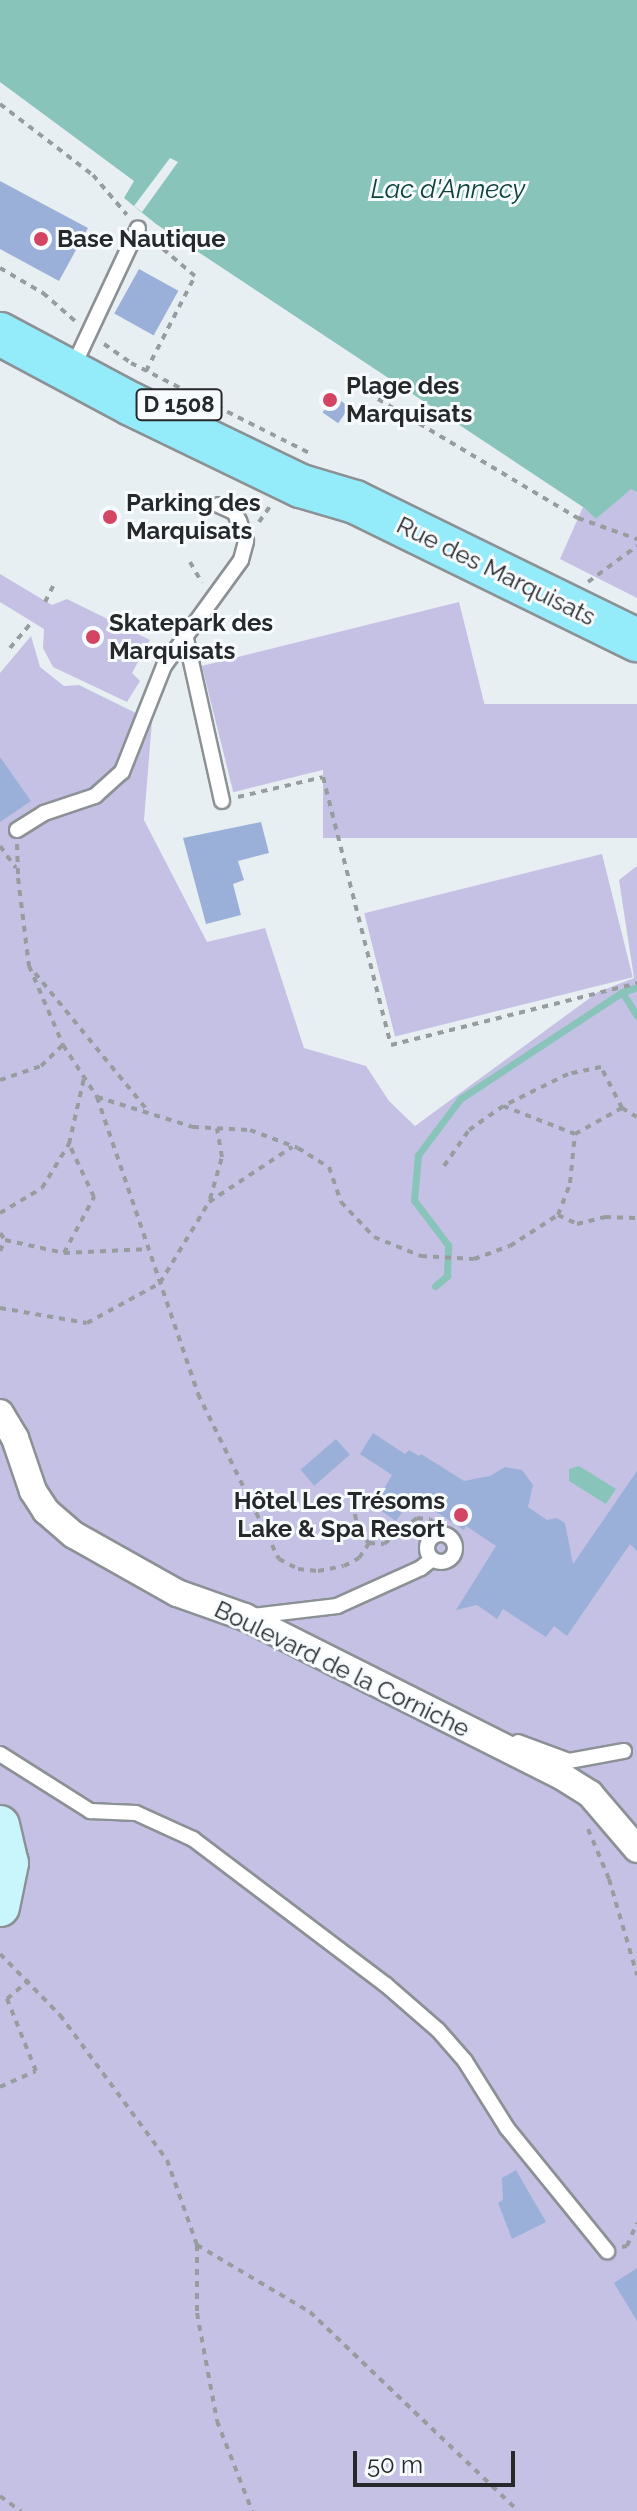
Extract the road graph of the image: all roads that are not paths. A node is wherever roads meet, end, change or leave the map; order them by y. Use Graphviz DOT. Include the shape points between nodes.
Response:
graph roads {
  1 [pos="138,228"];
  2 [pos="0,313"];
  3 [pos="0,334"];
  4 [pos="80,353"];
  5 [pos="251,450"];
  6 [pos="355,502"];
  7 [pos="218,505"];
  8 [pos="185,634"];
  9 [pos="637,640"];
  10 [pos="222,801"];
  11 [pos="17,830"];
  12 [pos="0,1413"];
  13 [pos="432,1559"];
  14 [pos="245,1617"];
  15 [pos="413,1703"];
  16 [pos="624,1751"];
  17 [pos="0,1754"];
  18 [pos="0,1825"];
  19 [pos="637,1849"];
  20 [pos="0,1907"];
  21 [pos="607,2251"];
  1 -- 4 [label="lane"];
  2 -- 4 [label="main road, Rue des Marquisats / D 1508"];
  3 -- 4 [label="main road, Rue des Marquisats / D 1508"];
  4 -- 5 [label="main road, Rue des Marquisats / D 1508"];
  5 -- 6 [label="main road, Rue des Marquisats / D 1508" via="308,467"];
  5 -- 6 [label="main road, Rue des Marquisats / D 1508" via="288,480"];
  6 -- 9 [label="main road, Rue des Marquisats / D 1508"];
  7 -- 8 [label="lane" via="234,512 246,541 241,560"];
  8 -- 10 [label="lane"];
  8 -- 11 [label="lane" via="164,666 135,745 116,779 95,796 44,813"];
  12 -- 14 [label="street, Boulevard de la Corniche" via="15,1438 33,1491 46,1511 74,1535 177,1593"];
  13 -- 13 [label="lane" via="444,1562 453,1554 453,1542 444,1534 428,1542"];
  13 -- 14 [label="lane" via="337,1606"];
  14 -- 15 [label="street, Boulevard de la Corniche"];
  15 -- 16 [label="lane" via="569,1761"];
  15 -- 19 [label="street, Boulevard de la Corniche" via="576,1784"];
  17 -- 21 [label="lane" via="90,1811 136,1813 193,1839 385,1984 465,2061 507,2128"];
  18 -- 20 [label="main road" via="9,1863"];
}
